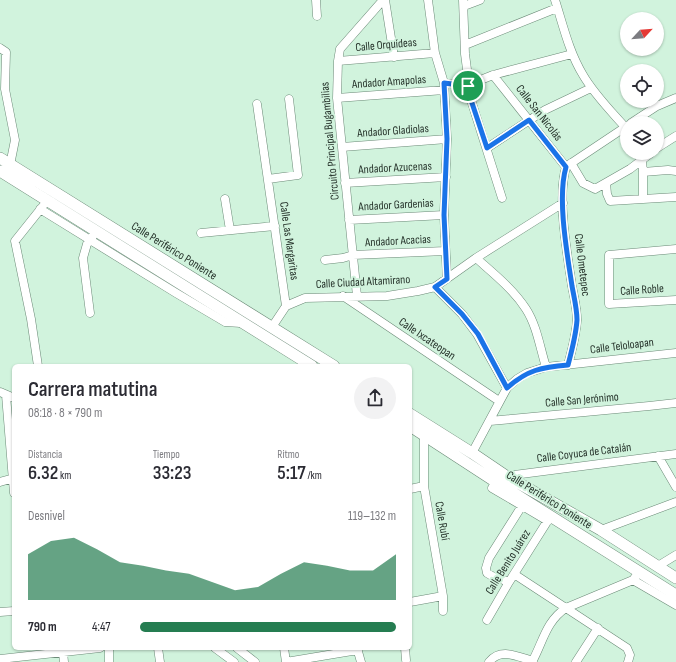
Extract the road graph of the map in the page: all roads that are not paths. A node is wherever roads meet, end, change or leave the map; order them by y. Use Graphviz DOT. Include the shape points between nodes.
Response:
graph roads {
  1 [pos="316,0"];
  2 [pos="384,0"];
  3 [pos="428,0"];
  4 [pos="480,0"];
  5 [pos="555,0"];
  6 [pos="464,3"];
  7 [pos="557,8"];
  8 [pos="317,16"];
  9 [pos="464,45"];
  10 [pos="0,48"];
  11 [pos="435,53"];
  12 [pos="572,54"];
  13 [pos="394,57"];
  14 [pos="338,61"];
  15 [pos="493,75"];
  16 [pos="444,86"];
  17 [pos="468,86"];
  18 [pos="591,88"];
  19 [pos="337,98"];
  20 [pos="676,98"];
  21 [pos="289,99"];
  22 [pos="257,104"];
  23 [pos="642,116"];
  24 [pos="620,117"];
  25 [pos="529,120"];
  26 [pos="620,130"];
  27 [pos="676,136"];
  28 [pos="447,139"];
  29 [pos="664,144"];
  30 [pos="342,147"];
  31 [pos="487,148"];
  32 [pos="0,158"];
  33 [pos="642,161"];
  34 [pos="10,165"];
  35 [pos="569,165"];
  36 [pos="0,171"];
  37 [pos="676,171"];
  38 [pos="644,172"];
  39 [pos="446,177"];
  40 [pos="268,179"];
  41 [pos="345,183"];
  42 [pos="606,183"];
  43 [pos="676,197"];
  44 [pos="502,198"];
  45 [pos="225,199"];
  46 [pos="643,199"];
  47 [pos="47,200"];
  48 [pos="563,203"];
  49 [pos="40,209"];
  50 [pos="444,215"];
  51 [pos="349,220"];
  52 [pos="275,226"];
  53 [pos="230,230"];
  54 [pos="97,232"];
  55 [pos="201,233"];
  56 [pos="676,249"];
  57 [pos="445,251"];
  58 [pos="353,255"];
  59 [pos="476,258"];
  60 [pos="325,260"];
  61 [pos="447,279"];
  62 [pos="435,287"];
  63 [pos="342,296"];
  64 [pos="357,296"];
  65 [pos="676,300"];
  66 [pos="286,306"];
  67 [pos="90,313"];
  68 [pos="272,327"];
  69 [pos="676,353"];
  70 [pos="38,364"];
  71 [pos="309,364"];
  72 [pos="331,364"];
  73 [pos="568,365"];
  74 [pos="546,367"];
  75 [pos="507,388"];
  76 [pos="7,395"];
  77 [pos="499,401"];
  78 [pos="676,403"];
  79 [pos="412,415"];
  80 [pos="490,421"];
  81 [pos="415,430"];
  82 [pos="472,453"];
  83 [pos="676,454"];
  84 [pos="658,456"];
  85 [pos="12,464"];
  86 [pos="12,478"];
  87 [pos="501,479"];
  88 [pos="0,482"];
  89 [pos="424,486"];
  90 [pos="676,487"];
  91 [pos="412,489"];
  92 [pos="676,502"];
  93 [pos="524,503"];
  94 [pos="549,519"];
  95 [pos="601,530"];
  96 [pos="676,555"];
  97 [pos="658,566"];
  98 [pos="514,574"];
  99 [pos="636,576"];
  100 [pos="676,578"];
  101 [pos="509,582"];
  102 [pos="664,593"];
  103 [pos="676,595"];
  104 [pos="444,596"];
  105 [pos="412,602"];
  106 [pos="676,605"];
  107 [pos="566,608"];
  108 [pos="12,611"];
  109 [pos="443,611"];
  110 [pos="0,612"];
  111 [pos="487,620"];
  112 [pos="598,628"];
  113 [pos="82,650"];
  114 [pos="109,650"];
  115 [pos="160,650"];
  116 [pos="218,650"];
  117 [pos="240,650"];
  118 [pos="284,650"];
  119 [pos="352,650"];
  120 [pos="357,650"];
  121 [pos="405,650"];
  122 [pos="63,652"];
  123 [pos="0,659"];
  124 [pos="11,660"];
  125 [pos="406,660"];
  126 [pos="64,662"];
  127 [pos="109,662"];
  128 [pos="160,662"];
  129 [pos="234,662"];
  130 [pos="255,662"];
  131 [pos="286,662"];
  132 [pos="361,662"];
  133 [pos="489,662"];
  134 [pos="533,662"];
  135 [pos="576,662"];
  136 [pos="628,662"];
  1 -- 8 [label="street"];
  2 -- 13 [label="street"];
  2 -- 14 [label="street, Circuito Principal Bugambilias" via="340,49"];
  3 -- 11 [label="street"];
  4 -- 6 [label="street"];
  5 -- 7 [label="street"];
  6 -- 9 [label="street"];
  7 -- 9 [label="street"];
  7 -- 12 [label="street"];
  9 -- 17 [label="street"];
  10 -- 34 [label="street" via="6,52 4,88 15,140"];
  11 -- 13 [label="street, Calle Orquídeas"];
  11 -- 16 [label="street"];
  12 -- 15 [label="street"];
  12 -- 18 [label="street"];
  13 -- 14 [label="street, Calle Orquídeas"];
  14 -- 19 [label="street, Circuito Principal Bugambilias"];
  15 -- 17 [label="street"];
  15 -- 25 [label="street, Calle San Nicolás"];
  16 -- 17 [label="street, Andador Amapolas"];
  16 -- 19 [label="street, Andador Amapolas"];
  16 -- 28 [label="street"];
  17 -- 31 [label="street"];
  18 -- 24 [label="street"];
  18 -- 25 [label="street"];
  19 -- 30 [label="street, Circuito Principal Bugambilias"];
  20 -- 23 [label="street"];
  21 -- 40 [label="street" via="298,175"];
  22 -- 40 [label="street, Calle Las Margaritas"];
  25 -- 31 [label="street"];
  25 -- 35 [label="street, Calle San Nicolás"];
  26 -- 35 [label="street"];
  27 -- 29 [label="street"];
  28 -- 30 [label="street, Andador Gladiolas"];
  28 -- 39 [label="street"];
  30 -- 41 [label="street, Circuito Principal Bugambilias"];
  31 -- 44 [label="street"];
  32 -- 34 [label="main road, Calle Periférico Poniente"];
  33 -- 38 [label="street"];
  33 -- 42 [label="street"];
  34 -- 54 [label="main road, Calle Periférico Poniente"];
  35 -- 42 [label="street, Calle San Nicolás" via="583,183 595,189"];
  35 -- 48 [label="street, Calle Ometepec" via="563,178"];
  36 -- 47 [label="main road, Calle Periférico Poniente"];
  37 -- 38 [label="street"];
  38 -- 46 [label="street"];
  39 -- 41 [label="street, Andador Azucenas"];
  39 -- 50 [label="street"];
  40 -- 52 [label="street, Calle Las Margaritas"];
  41 -- 51 [label="street, Circuito Principal Bugambilias"];
  42 -- 46 [label="street" via="610,201"];
  43 -- 46 [label="street"];
  45 -- 53 [label="street"];
  47 -- 49 [label="street"];
  47 -- 54 [label="main road, Calle Periférico Poniente"];
  48 -- 59 [label="street, Calle Ciudad Altamirano"];
  48 -- 73 [label="street, Calle Ometepec" via="577,318"];
  49 -- 54 [label="street"];
  49 -- 70 [label="street" via="15,241"];
  50 -- 51 [label="street, Andador Gardenias"];
  50 -- 57 [label="street"];
  51 -- 58 [label="street, Circuito Principal Bugambilias"];
  52 -- 53 [label="street"];
  52 -- 66 [label="street, Calle Las Margaritas"];
  53 -- 55 [label="street"];
  54 -- 67 [label="street" via="83,258"];
  54 -- 68 [label="main road, Calle Periférico Poniente"];
  54 -- 71 [label="main road, Calle Periférico Poniente"];
  56 -- 65 [label="street, Calle Roble" via="610,255 609,304"];
  57 -- 58 [label="street, Andador Acacias"];
  57 -- 61 [label="street"];
  58 -- 60 [label="street, Andador Acacias"];
  58 -- 64 [label="street, Circuito Principal Bugambilias"];
  59 -- 61 [label="street, Calle Ciudad Altamirano"];
  59 -- 74 [label="street" via="507,286 526,309 536,330"];
  61 -- 62 [label="street, Calle Ciudad Altamirano"];
  62 -- 64 [label="street, Calle Ciudad Altamirano" via="386,296"];
  62 -- 75 [label="street" via="478,334"];
  63 -- 64 [label="street, Calle Ciudad Altamirano"];
  63 -- 66 [label="street, Calle Ciudad Altamirano" via="305,298"];
  63 -- 77 [label="street, Calle Ixcateopan"];
  66 -- 68 [label="street"];
  68 -- 72 [label="main road, Calle Periférico Poniente"];
  69 -- 73 [label="street, Calle Teloloapan"];
  73 -- 74 [label="street, Calle Teloloapan"];
  74 -- 75 [label="street, Calle Teloloapan" via="517,379"];
  75 -- 77 [label="street, Calle Teloloapan"];
  76 -- 85 [label="street"];
  77 -- 80 [label="street, Calle Teloloapan"];
  78 -- 80 [label="street, Calle San Jerónimo"];
  79 -- 82 [label="main road, Calle Periférico Poniente"];
  80 -- 82 [label="street, Calle Teloloapan"];
  81 -- 87 [label="main road, Calle Periférico Poniente"];
  81 -- 89 [label="street, Calle Rubí"];
  82 -- 87 [label="main road, Calle Periférico Poniente"];
  83 -- 84 [label="street, Calle Coyuca de Catalán"];
  84 -- 87 [label="street, Calle Coyuca de Catalán"];
  84 -- 90 [label="street"];
  86 -- 88 [label="street"];
  87 -- 93 [label="main road, Calle Periférico Poniente"];
  87 -- 95 [label="main road, Calle Periférico Poniente"];
  89 -- 91 [label="street"];
  89 -- 104 [label="street, Calle Rubí"];
  92 -- 95 [label="street"];
  93 -- 94 [label="main road, Calle Periférico Poniente"];
  93 -- 101 [label="street" via="489,558 486,568 487,573"];
  94 -- 98 [label="street, Calle Benito Juárez"];
  94 -- 99 [label="main road, Calle Periférico Poniente"];
  95 -- 97 [label="main road, Calle Periférico Poniente"];
  96 -- 97 [label="street"];
  97 -- 100 [label="main road, Calle Periférico Poniente"];
  98 -- 101 [label="street, Calle Benito Juárez"];
  98 -- 107 [label="street"];
  99 -- 102 [label="main road, Calle Periférico Poniente"];
  99 -- 107 [label="street"];
  101 -- 111 [label="street, Calle Benito Juárez"];
  102 -- 103 [label="main road, Calle Periférico Poniente"];
  102 -- 106 [label="street"];
  104 -- 105 [label="street"];
  104 -- 109 [label="street, Calle Rubí"];
  107 -- 112 [label="street"];
  107 -- 134 [label="street" via="551,621"];
  108 -- 110 [label="street"];
  112 -- 135 [label="street"];
  112 -- 136 [label="street" via="627,648 630,655"];
  113 -- 122 [label="street"];
  114 -- 127 [label="street"];
  115 -- 128 [label="street"];
  116 -- 129 [label="street"];
  117 -- 130 [label="street"];
  118 -- 131 [label="street"];
  119 -- 131 [label="street"];
  120 -- 132 [label="street"];
  121 -- 125 [label="street"];
  122 -- 124 [label="street"];
  122 -- 126 [label="street"];
  123 -- 124 [label="street"];
  133 -- 134 [label="street" via="498,654 505,653"];
}
